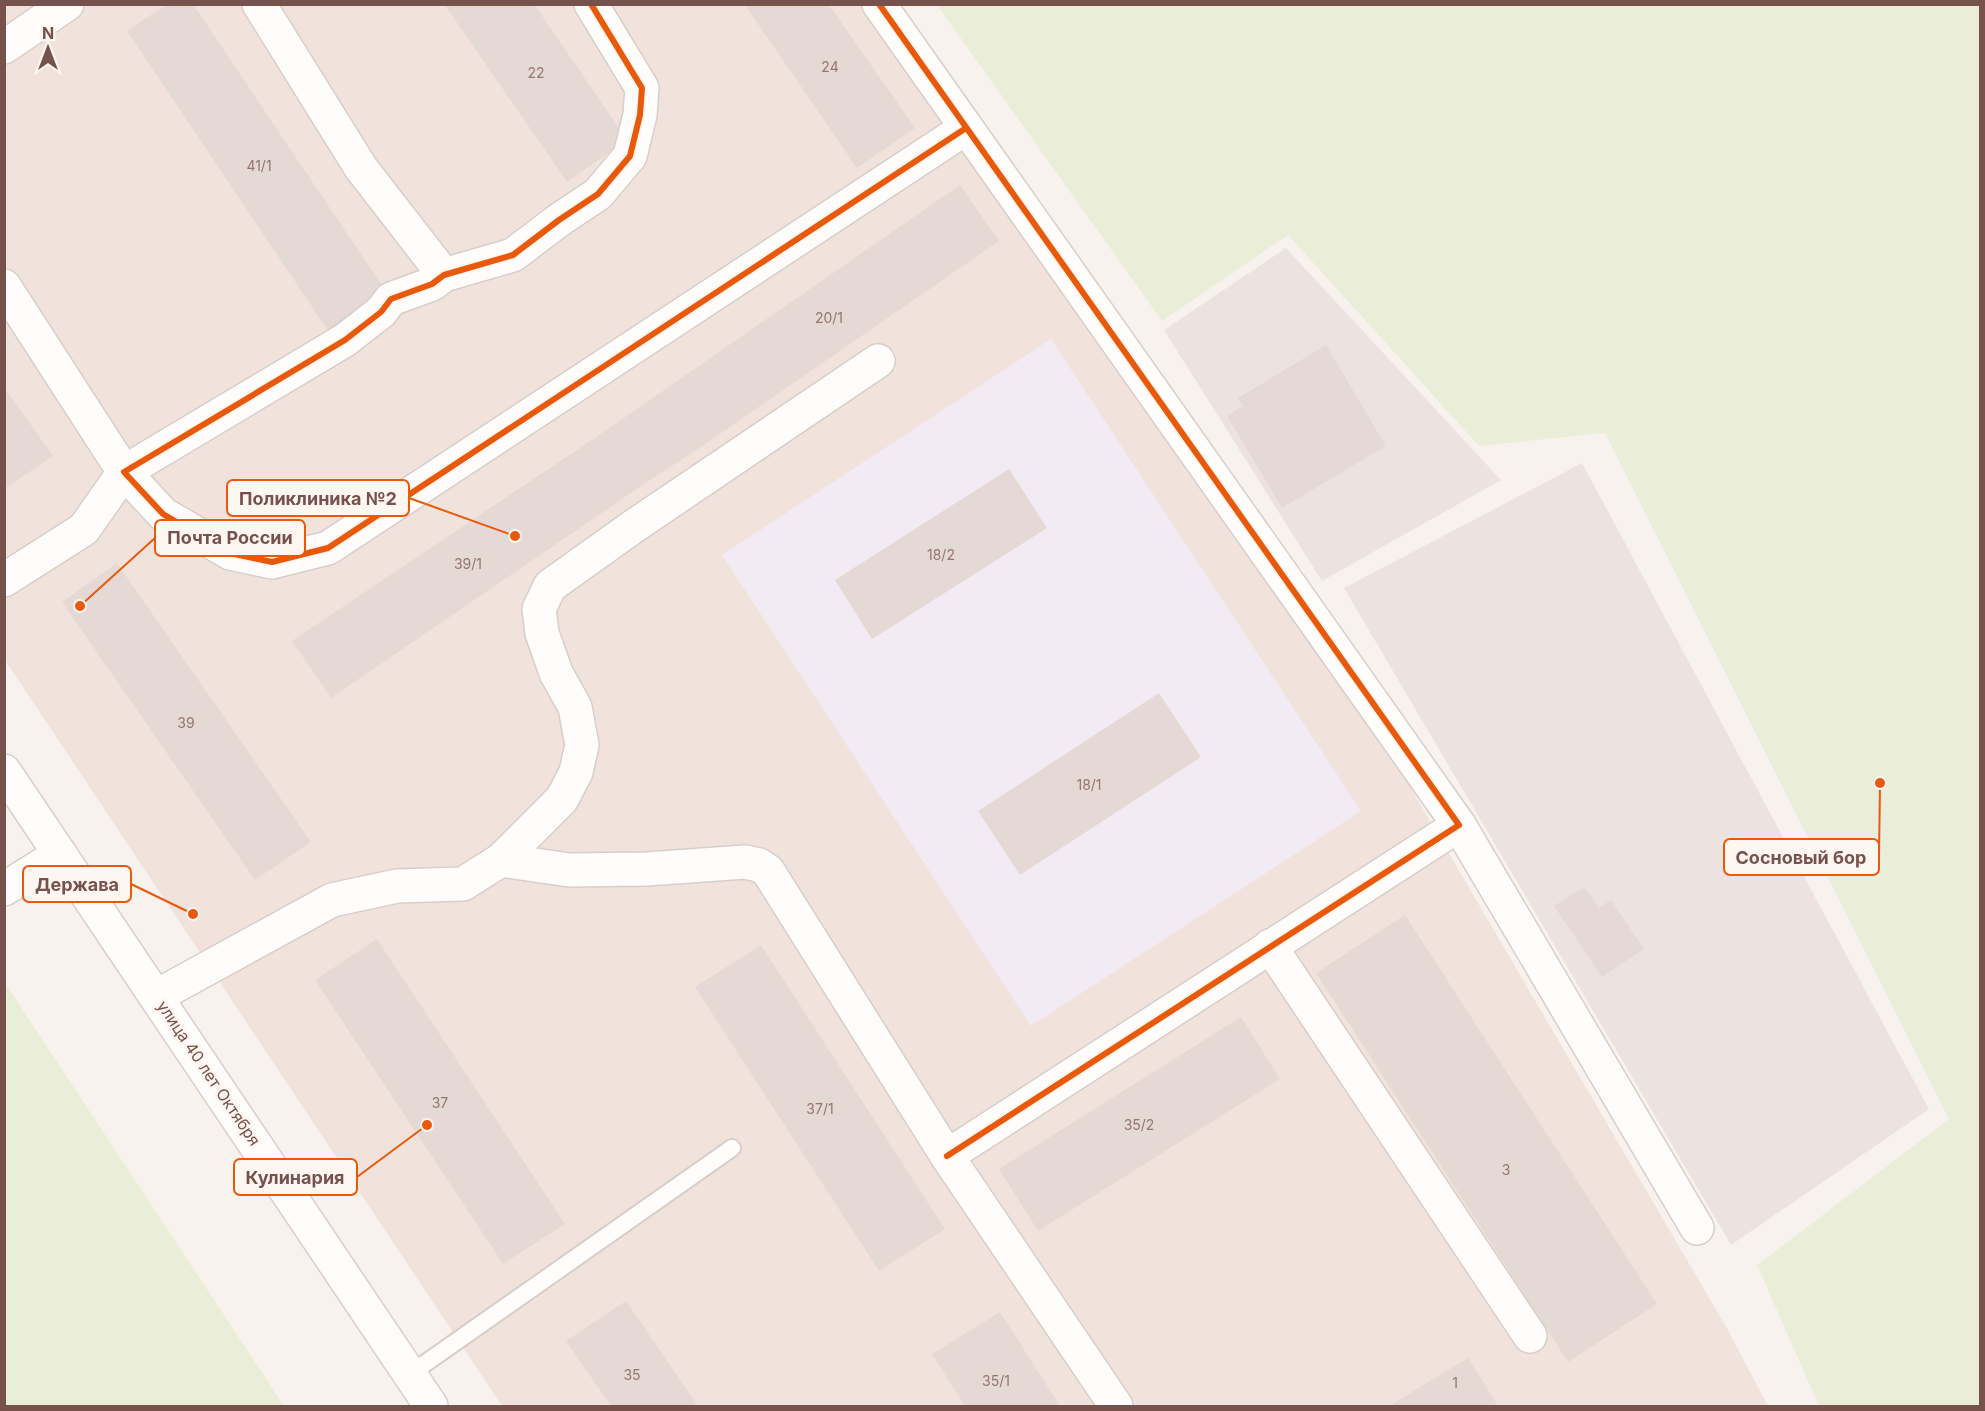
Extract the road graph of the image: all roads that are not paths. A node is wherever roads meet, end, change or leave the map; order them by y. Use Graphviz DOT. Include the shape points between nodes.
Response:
graph roads {
  1 [pos="67,4"];
  2 [pos="259,4"];
  3 [pos="591,4"];
  4 [pos="879,4"];
  5 [pos="4,47"];
  6 [pos="966,129"];
  7 [pos="444,275"];
  8 [pos="4,286"];
  9 [pos="878,361"];
  10 [pos="124,472"];
  11 [pos="4,580"];
  12 [pos="4,771"];
  13 [pos="1459,825"];
  14 [pos="60,854"];
  15 [pos="501,860"];
  16 [pos="4,889"];
  17 [pos="1270,946"];
  18 [pos="157,996"];
  19 [pos="732,1148"];
  20 [pos="947,1156"];
  21 [pos="1697,1228"];
  22 [pos="1530,1336"];
  23 [pos="410,1374"];
  24 [pos="431,1407"];
  25 [pos="1116,1407"];
  1 -- 5 [label="street"];
  2 -- 7 [label="street" via="361,168"];
  3 -- 7 [label="street" via="642,87 630,156 598,194 513,255"];
  4 -- 6 [label="street"];
  6 -- 10 [label="street" via="328,548 272,562 230,554 163,514"];
  6 -- 13 [label="street"];
  7 -- 10 [label="street" via="432,284 391,299 381,312 345,340"];
  8 -- 10 [label="street"];
  9 -- 15 [label="street" via="550,586 539,609 542,633 556,673 575,707 582,745 576,772 562,799"];
  10 -- 11 [label="street" via="84,529"];
  12 -- 14 [label="street, улица 40 лет Октября"];
  13 -- 17 [label="street"];
  13 -- 21 [label="street"];
  14 -- 16 [label="street"];
  14 -- 18 [label="street, улица 40 лет Октября"];
  15 -- 18 [label="street" via="463,884 397,886 332,900"];
  15 -- 20 [label="street" via="569,870 759,864 768,871"];
  17 -- 20 [label="street"];
  17 -- 22 [label="street"];
  18 -- 23 [label="street, улица 40 лет Октября"];
  19 -- 23 [label="lane"];
  20 -- 25 [label="street"];
  23 -- 24 [label="street, улица 40 лет Октября"];
}
